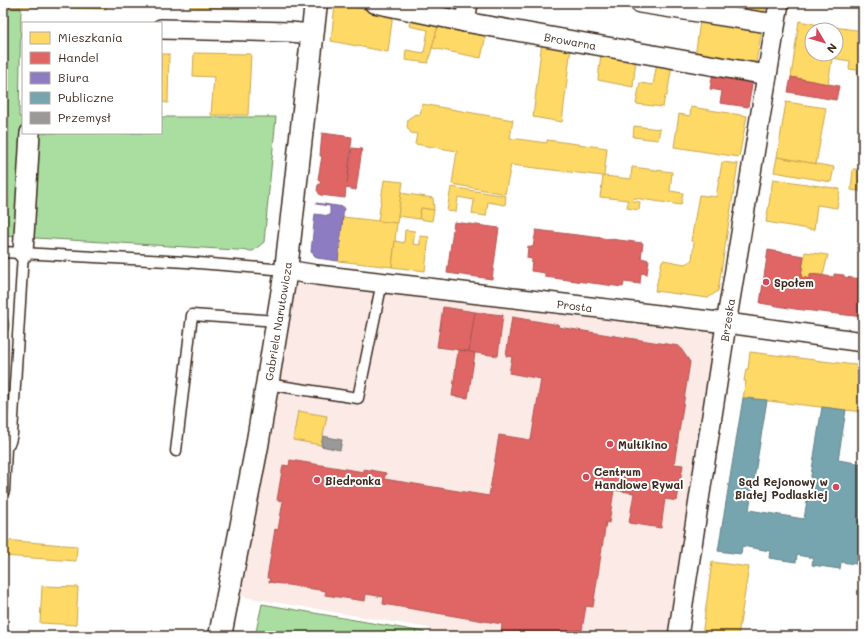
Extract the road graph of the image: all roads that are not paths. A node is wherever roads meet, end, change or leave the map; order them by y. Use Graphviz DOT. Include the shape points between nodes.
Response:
graph roads {
  1 [pos="316,3"];
  2 [pos="374,3"];
  3 [pos="468,3"];
  4 [pos="640,3"];
  5 [pos="779,3"];
  6 [pos="465,22"];
  7 [pos="775,24"];
  8 [pos="162,29"];
  9 [pos="312,34"];
  10 [pos="767,75"];
  11 [pos="30,134"];
  12 [pos="3,252"];
  13 [pos="23,253"];
  14 [pos="286,270"];
  15 [pos="382,282"];
  16 [pos="278,321"];
  17 [pos="727,323"];
  18 [pos="863,342"];
  19 [pos="267,384"];
  20 [pos="4,450"];
  21 [pos="176,451"];
  22 [pos="4,491"];
  23 [pos="220,636"];
  24 [pos="678,636"];
  1 -- 9 [label="street, Gabriela Narutowicza"];
  2 -- 6 [label="street, Browarna"];
  3 -- 6 [label="street"];
  4 -- 7 [label="street"];
  5 -- 7 [label="street, Brzeska"];
  6 -- 10 [label="street, Browarna"];
  7 -- 10 [label="street, Brzeska"];
  8 -- 9 [label="street"];
  9 -- 14 [label="street, Gabriela Narutowicza"];
  10 -- 17 [label="street, Brzeska"];
  11 -- 13 [label="street"];
  12 -- 13 [label="lane"];
  13 -- 14 [label="lane"];
  13 -- 20 [label="lane" via="12,434"];
  14 -- 15 [label="street, Prosta"];
  14 -- 16 [label="street, Gabriela Narutowicza"];
  15 -- 17 [label="street, Prosta"];
  15 -- 19 [label="lane" via="358,398"];
  16 -- 19 [label="street, Gabriela Narutowicza"];
  16 -- 21 [label="lane" via="192,315"];
  17 -- 18 [label="street, Prosta"];
  17 -- 24 [label="street, Brzeska"];
  19 -- 23 [label="street, Gabriela Narutowicza"];
  20 -- 22 [label="lane"];
}
